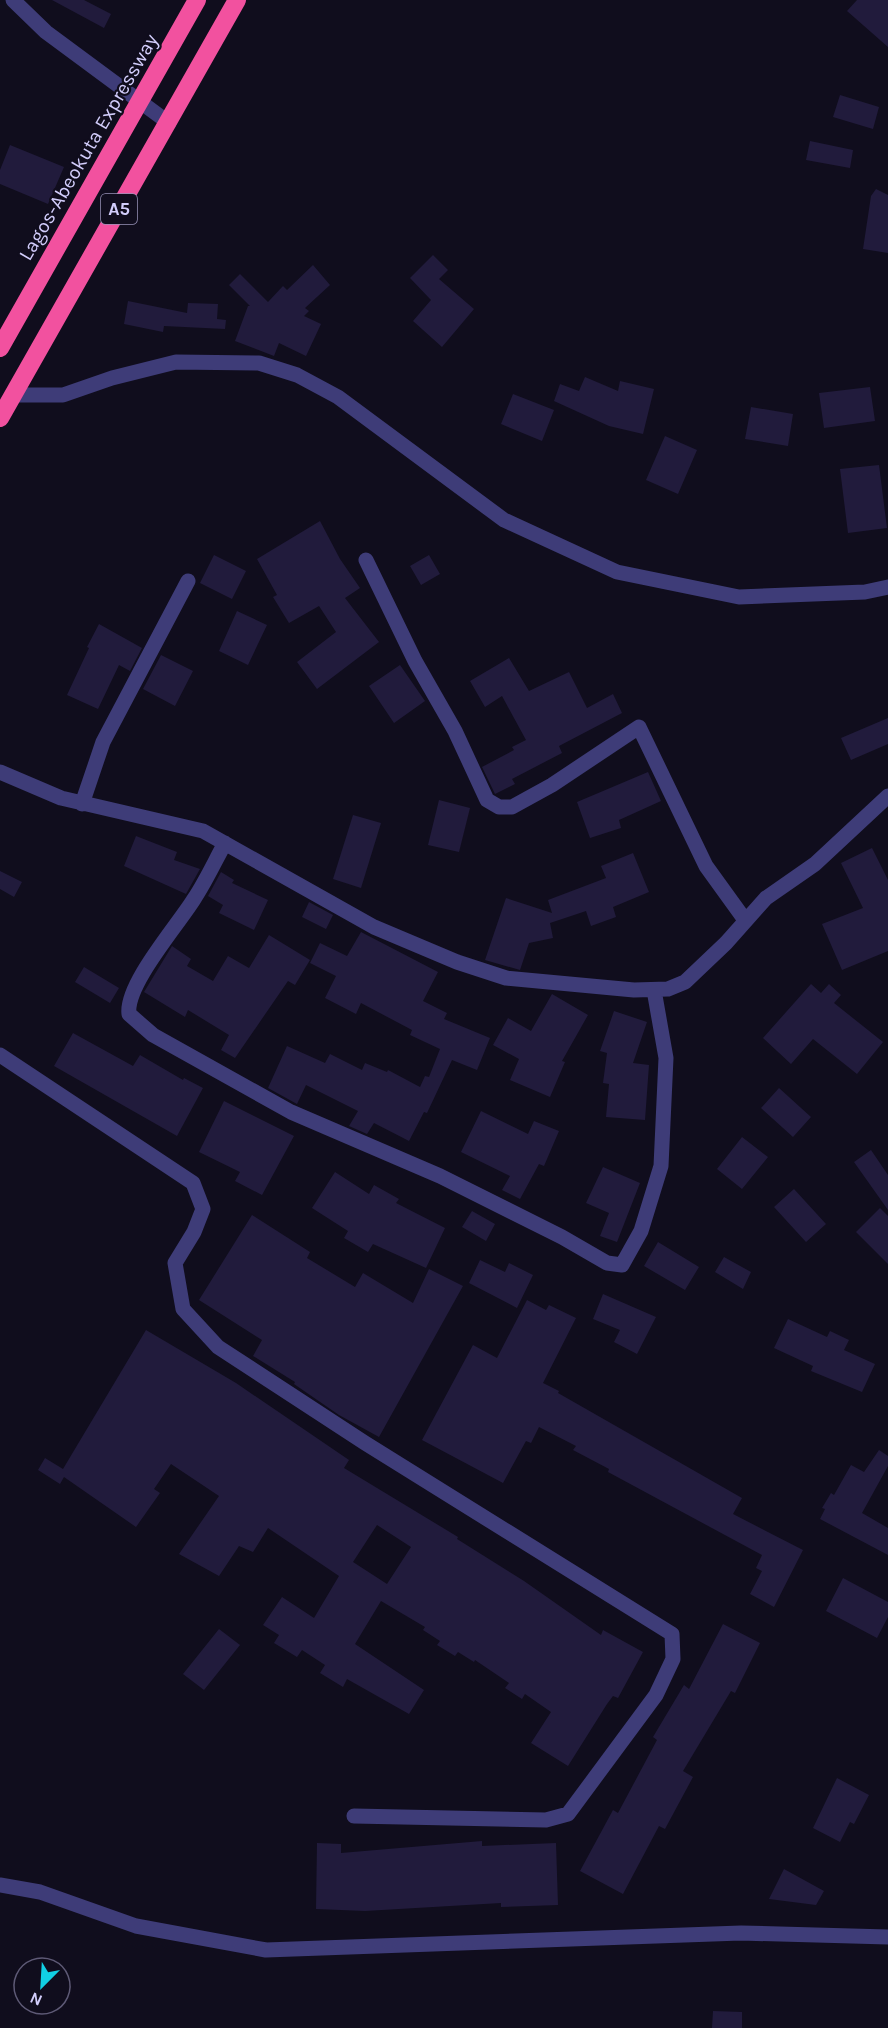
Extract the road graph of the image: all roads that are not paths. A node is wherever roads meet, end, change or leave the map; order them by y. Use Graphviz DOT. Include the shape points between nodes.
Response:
graph roads {
  1 [pos="13,0"];
  2 [pos="197,0"];
  3 [pos="237,0"];
  4 [pos="140,103"];
  5 [pos="169,123"];
  6 [pos="0,348"];
  7 [pos="13,395"];
  8 [pos="0,418"];
  9 [pos="366,560"];
  10 [pos="188,581"];
  11 [pos="888,587"];
  12 [pos="0,772"];
  13 [pos="888,796"];
  14 [pos="82,804"];
  15 [pos="225,843"];
  16 [pos="745,920"];
  17 [pos="654,990"];
  18 [pos="0,1055"];
  19 [pos="354,1816"];
  20 [pos="0,1885"];
  21 [pos="888,1937"];
  1 -- 4 [label="street" via="46,32"];
  2 -- 4 [label="highway, Lagos-Abeokuta Expressway / A5"];
  3 -- 5 [label="highway, A5"];
  4 -- 5 [label="street"];
  4 -- 6 [label="highway, Lagos-Abeokuta Expressway / A5"];
  5 -- 7 [label="highway, A5"];
  7 -- 8 [label="highway, A5"];
  7 -- 11 [label="street" via="63,395 176,362 259,363 297,375 338,397 504,520 617,572 739,597 866,592"];
  9 -- 16 [label="street" via="488,800 499,807 512,807 639,727 706,866"];
  10 -- 14 [label="street" via="104,742"];
  12 -- 14 [label="street"];
  13 -- 16 [label="street" via="815,864 766,898"];
  14 -- 15 [label="street" via="203,831"];
  15 -- 17 [label="street" via="374,927 457,962 506,978"];
  15 -- 17 [label="street" via="195,897 136,984 129,1014 153,1035 291,1112 440,1176 607,1263 622,1265 640,1231 661,1166 666,1058"];
  16 -- 17 [label="street" via="685,982"];
  18 -- 19 [label="street" via="193,1183 203,1209 175,1263 183,1309 218,1347 672,1634 673,1659 656,1695 568,1814 546,1820"];
  20 -- 21 [label="street" via="40,1892 136,1926 266,1950 741,1933"];
}
